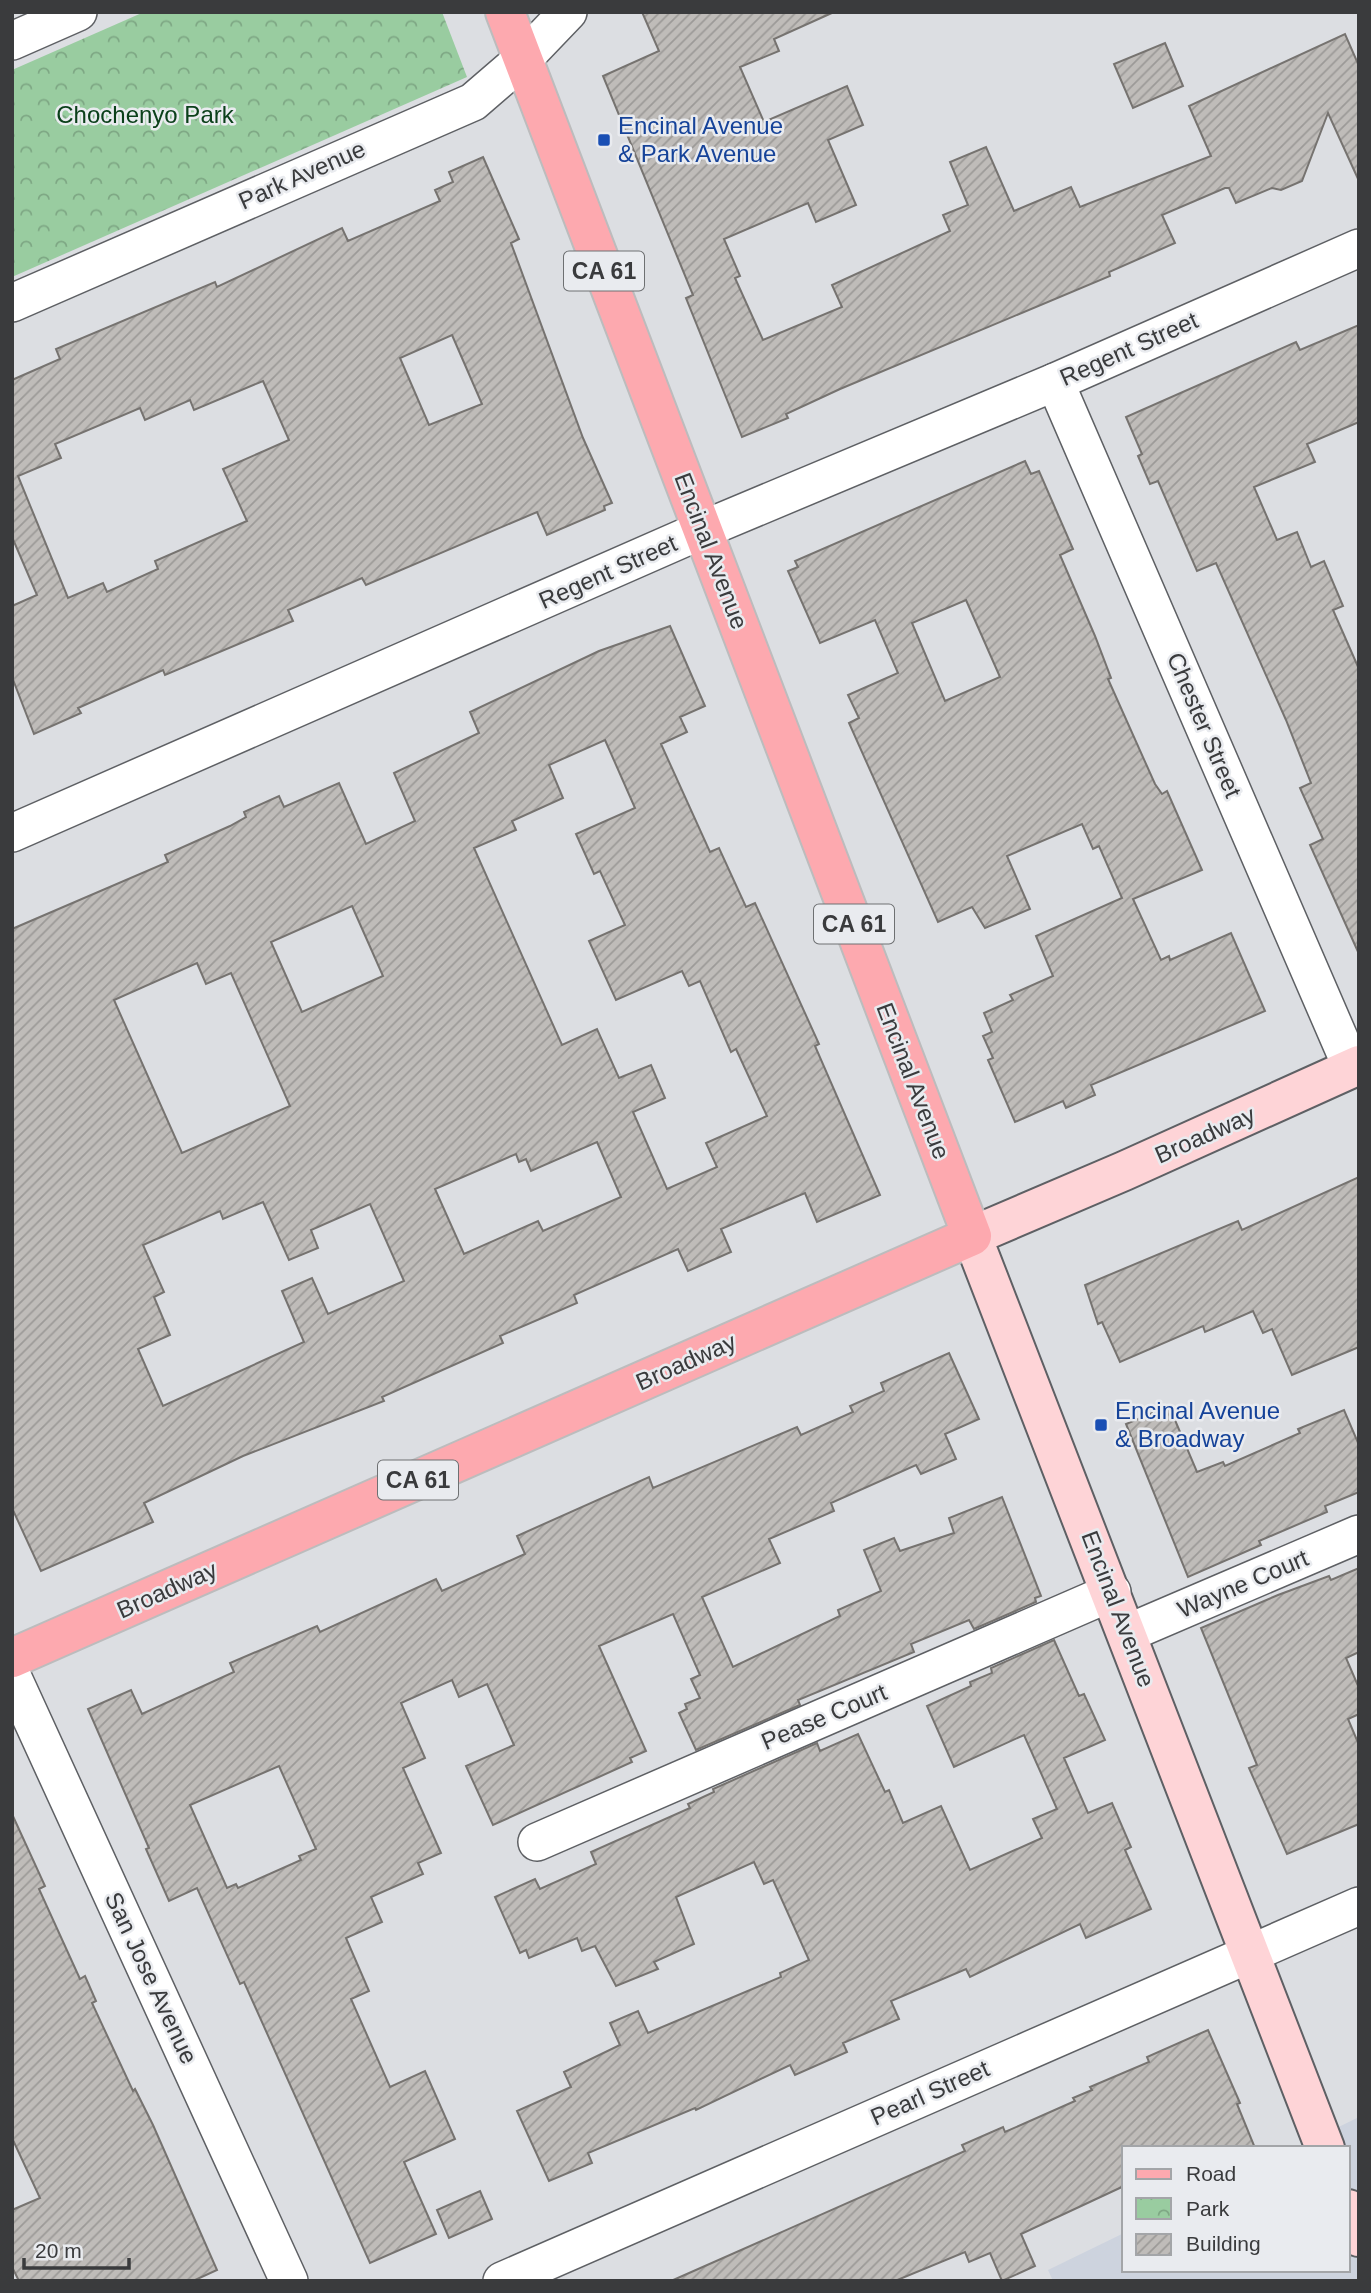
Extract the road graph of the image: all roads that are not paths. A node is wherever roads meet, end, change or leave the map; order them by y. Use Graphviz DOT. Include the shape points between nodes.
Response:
graph roads {
  1 [pos="78,12"];
  2 [pos="505,12"];
  3 [pos="568,12"];
  4 [pos="12,41"];
  5 [pos="523,60"];
  6 [pos="1359,248"];
  7 [pos="12,303"];
  8 [pos="1055,382"];
  9 [pos="702,530"];
  10 [pos="12,833"];
  11 [pos="1355,1067"];
  12 [pos="972,1236"];
  13 [pos="1359,1534"];
  14 [pos="1112,1592"];
  15 [pos="1128,1633"];
  16 [pos="12,1658"];
  17 [pos="12,1676"];
  18 [pos="537,1842"];
  19 [pos="1359,1906"];
  20 [pos="1249,1954"];
  21 [pos="1324,2146"];
  22 [pos="1350,2214"];
  23 [pos="1359,2237"];
  24 [pos="289,2281"];
  25 [pos="502,2281"];
  1 -- 4 [label="street"];
  2 -- 5 [label="main road, Encinal Avenue / CA 61"];
  3 -- 5 [label="street, Park Avenue"];
  5 -- 7 [label="street, Park Avenue" via="473,102"];
  5 -- 9 [label="main road, Encinal Avenue / CA 61"];
  6 -- 8 [label="street, Regent Street"];
  8 -- 9 [label="street, Regent Street"];
  8 -- 11 [label="street, Chester Street"];
  9 -- 10 [label="street, Regent Street"];
  9 -- 12 [label="main road, Encinal Avenue / CA 61"];
  11 -- 12 [label="main road, Broadway"];
  12 -- 14 [label="main road, Encinal Avenue"];
  12 -- 16 [label="main road, Broadway / CA 61"];
  13 -- 15 [label="street, Wayne Court"];
  14 -- 15 [label="main road, Encinal Avenue"];
  14 -- 18 [label="street, Pease Court"];
  15 -- 20 [label="main road, Encinal Avenue"];
  17 -- 24 [label="street, San Jose Avenue"];
  19 -- 20 [label="street, Pearl Street"];
  20 -- 21 [label="main road, Encinal Avenue"];
  20 -- 25 [label="street, Pearl Street"];
  22 -- 23 [label="main road"];
}
